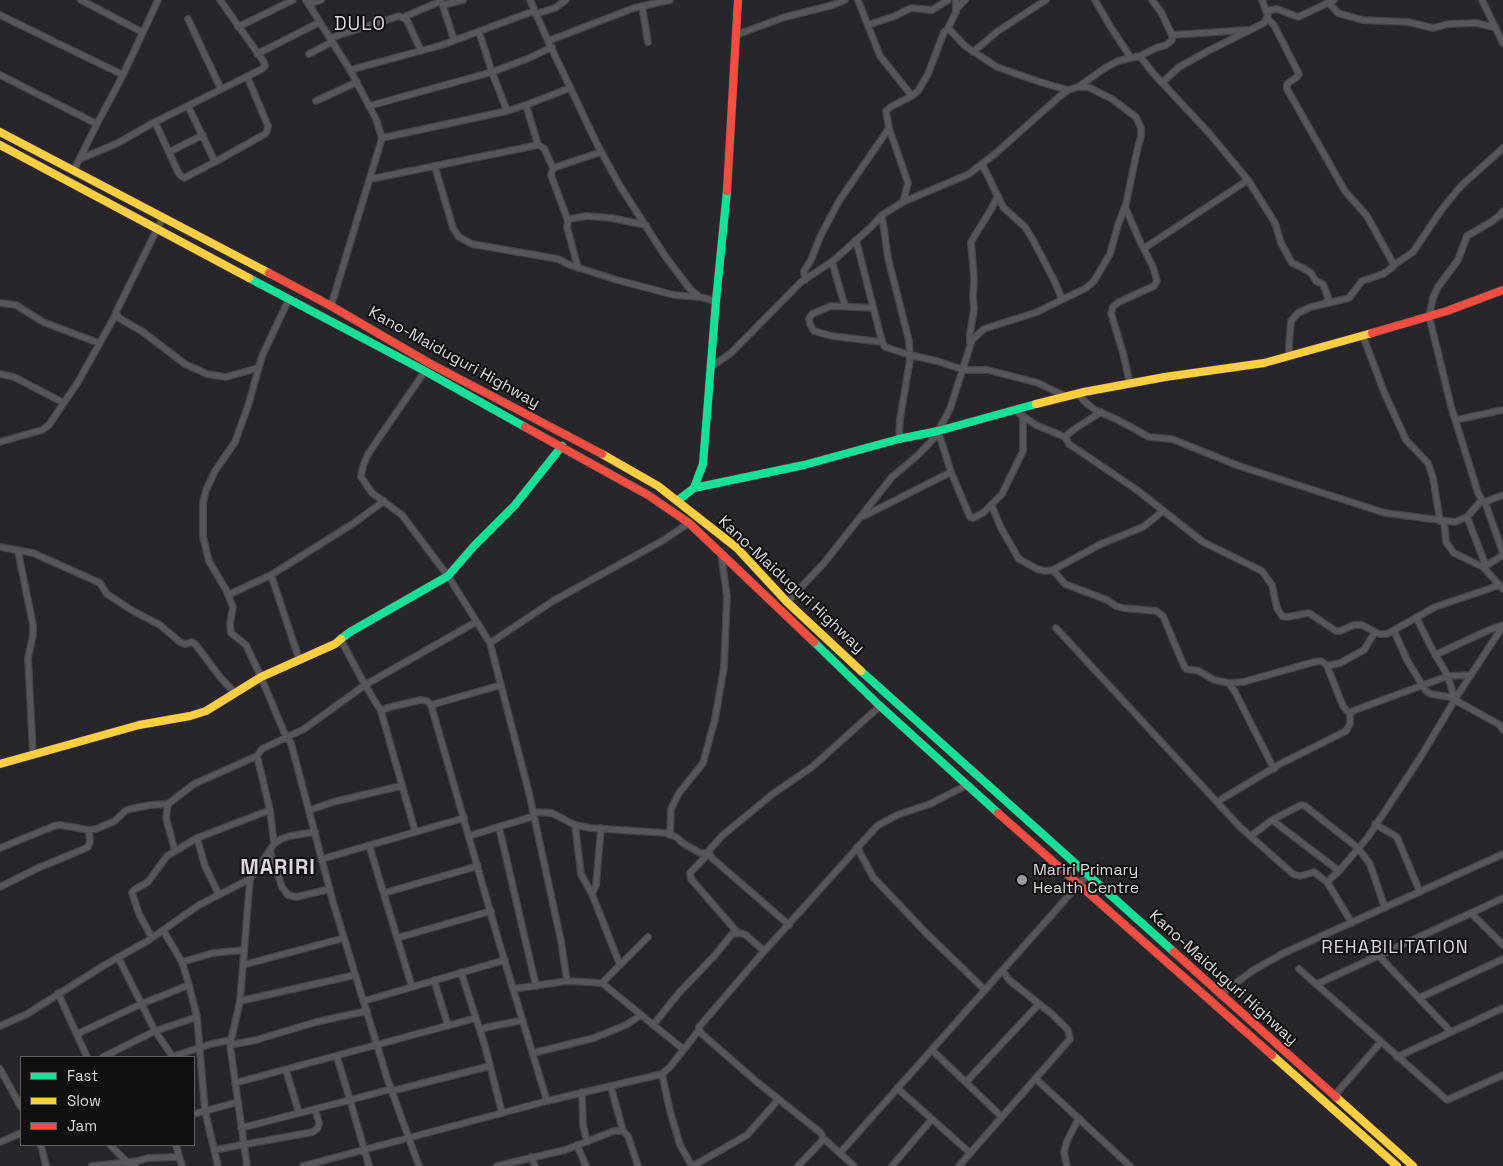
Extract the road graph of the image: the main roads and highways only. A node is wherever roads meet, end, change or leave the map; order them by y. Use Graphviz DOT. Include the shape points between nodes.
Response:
graph roads {
  1 [pos="738,0"];
  2 [pos="0,132"];
  3 [pos="0,145"];
  4 [pos="1503,290"];
  5 [pos="562,446"];
  6 [pos="694,488"];
  7 [pos="677,502"];
  8 [pos="0,764"];
  9 [pos="1396,1166"];
  10 [pos="1413,1166"];
  1 -- 6 [label="main road" via="730,164 712,366 703,464"];
  2 -- 7 [label="main road, Kano-Maiduguri Highway" via="331,306 429,363 632,470"];
  3 -- 5 [label="main road, Kano-Maiduguri Highway"];
  4 -- 6 [label="main road" via="1429,316 1290,357 1065,396 939,432"];
  5 -- 8 [label="main road" via="515,505 448,576 329,647 261,677 206,711 139,725"];
  5 -- 9 [label="main road, Kano-Maiduguri Highway" via="648,495 689,523 880,706"];
  6 -- 7 [label="main road"];
  7 -- 10 [label="main road, Kano-Maiduguri Highway" via="737,548 787,602 895,702"];
}
